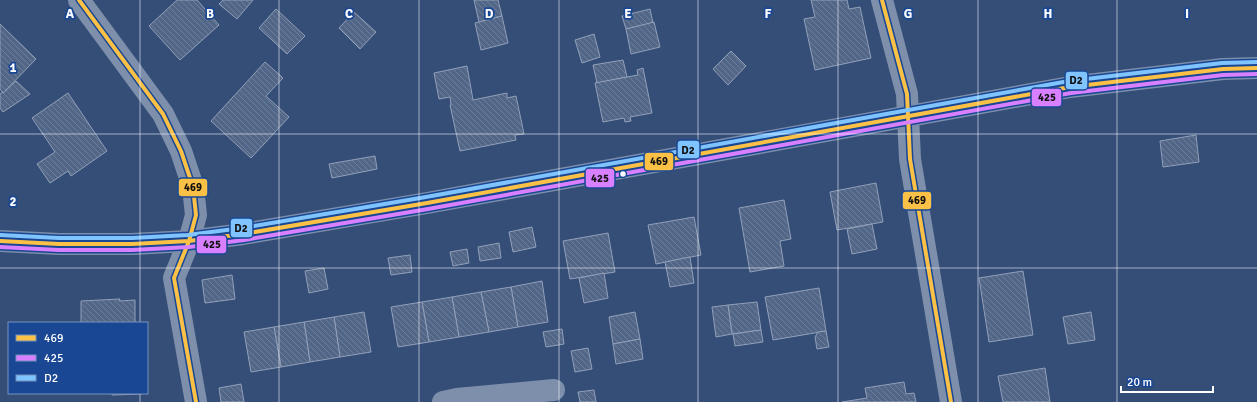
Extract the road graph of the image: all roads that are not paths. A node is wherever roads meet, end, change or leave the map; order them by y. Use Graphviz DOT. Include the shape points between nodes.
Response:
graph roads {
  1 [pos="79,0"];
  2 [pos="882,0"];
  3 [pos="1257,68"];
  4 [pos="909,116"];
  5 [pos="0,241"];
  6 [pos="189,241"];
  7 [pos="554,390"];
  8 [pos="453,401"];
  9 [pos="196,402"];
  10 [pos="951,402"];
  1 -- 6 [label="street" via="163,114 181,151 193,187 196,215"];
  2 -- 4 [label="street" via="907,94"];
  3 -- 4 [label="main road" via="1223,69 1070,87"];
  4 -- 6 [label="main road" via="332,220"];
  4 -- 10 [label="street" via="910,159"];
  5 -- 6 [label="main road" via="59,244"];
  6 -- 9 [label="street" via="174,278"];
  7 -- 8 [label="street"];
}
